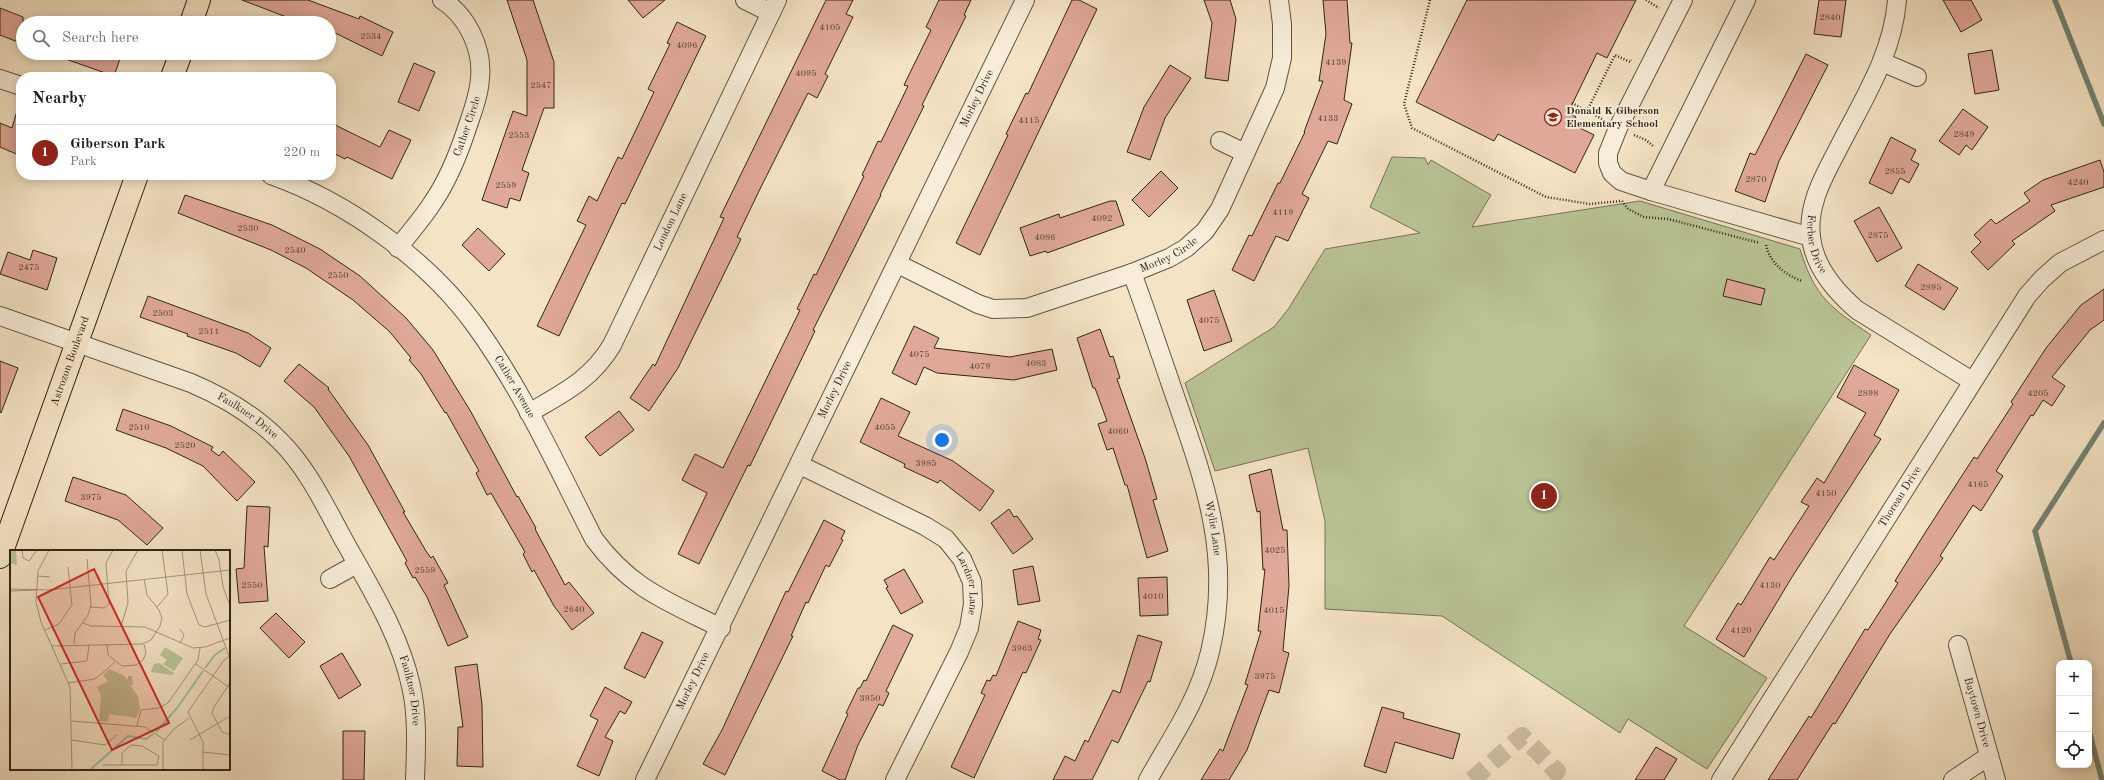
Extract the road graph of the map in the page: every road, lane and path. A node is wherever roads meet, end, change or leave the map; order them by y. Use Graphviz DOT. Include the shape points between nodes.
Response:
graph roads {
  1 [pos="199,0"];
  2 [pos="442,0"];
  3 [pos="744,0"];
  4 [pos="1025,0"];
  5 [pos="1279,0"];
  6 [pos="1430,0"];
  7 [pos="1646,0"];
  8 [pos="1683,0"];
  9 [pos="1746,0"];
  10 [pos="1897,0"];
  11 [pos="774,6"];
  12 [pos="1656,14"];
  13 [pos="193,16"];
  14 [pos="1634,55"];
  15 [pos="178,60"];
  16 [pos="1882,62"];
  17 [pos="174,72"];
  18 [pos="1917,78"];
  19 [pos="0,79"];
  20 [pos="16,84"];
  21 [pos="1587,111"];
  22 [pos="1220,141"];
  23 [pos="1245,153"];
  24 [pos="135,180"];
  25 [pos="285,180"];
  26 [pos="1651,192"];
  27 [pos="1629,200"];
  28 [pos="1622,201"];
  29 [pos="1811,237"];
  30 [pos="2104,240"];
  31 [pos="1766,245"];
  32 [pos="1772,246"];
  33 [pos="398,248"];
  34 [pos="898,264"];
  35 [pos="1132,273"];
  36 [pos="1802,281"];
  37 [pos="0,316"];
  38 [pos="76,344"];
  39 [pos="1972,380"];
  40 [pos="529,413"];
  41 [pos="800,465"];
  42 [pos="6,552"];
  43 [pos="357,564"];
  44 [pos="330,579"];
  45 [pos="721,628"];
  46 [pos="1958,645"];
  47 [pos="1989,756"];
  48 [pos="415,780"];
  49 [pos="645,780"];
  50 [pos="895,780"];
  51 [pos="1148,780"];
  52 [pos="1721,780"];
  53 [pos="1953,780"];
  54 [pos="1996,780"];
  1 -- 13 [label="main road"];
  2 -- 33 [label="street, Cather Circle" via="464,20 473,38 481,76 477,98 447,178 433,202"];
  3 -- 11 [label="street"];
  4 -- 34 [label="street, Morley Drive"];
  5 -- 23 [label="street, Morley Circle" via="1282,58 1275,88"];
  6 -- 28 [label="path" via="1404,104 1412,128 1546,197 1590,204"];
  7 -- 12 [label="path" via="1659,7"];
  8 -- 26 [label="street" via="1618,128 1608,153 1612,173 1621,181"];
  9 -- 26 [label="street"];
  10 -- 16 [label="street, Ferber Drive" via="1892,32"];
  11 -- 40 [label="street, London Lane" via="602,362 573,387"];
  14 -- 21 [label="path" via="1630,62 1615,55"];
  15 -- 17 [label="main road"];
  16 -- 18 [label="street"];
  16 -- 29 [label="street, Ferber Drive" via="1816,192 1811,217"];
  19 -- 20 [label="street"];
  22 -- 23 [label="street"];
  23 -- 35 [label="street, Morley Circle" via="1220,209 1205,231 1186,248 1169,258"];
  24 -- 38 [label="main road, Astrozon Boulevard"];
  25 -- 33 [label="street, Cather Avenue" via="333,202 372,227"];
  26 -- 29 [label="street"];
  27 -- 28 [label="path"];
  28 -- 31 [label="path" via="1628,209 1644,217 1668,219"];
  29 -- 39 [label="street, Ferber Drive" via="1816,258 1826,278 1840,295 1857,310"];
  30 -- 39 [label="street, Thoreau Drive" via="2060,263 2042,279 2027,296"];
  31 -- 32 [label="path"];
  31 -- 36 [label="path" via="1768,254 1786,275"];
  33 -- 40 [label="street, Cather Avenue" via="424,269 474,324 494,352"];
  34 -- 35 [label="street, Morley Circle" via="978,304 993,309 1010,310 1027,308"];
  34 -- 41 [label="street, Morley Drive"];
  35 -- 51 [label="street, Wylie Lane" via="1200,470 1218,549 1216,620 1199,686 1184,721"];
  37 -- 38 [label="street, Faulkner Drive"];
  38 -- 42 [label="main road, Astrozon Boulevard"];
  38 -- 43 [label="street, Faulkner Drive" via="191,383 219,395 249,414 280,440 300,465"];
  39 -- 52 [label="street, Thoreau Drive"];
  40 -- 45 [label="street, Cather Avenue" via="594,539 606,555 637,584"];
  41 -- 45 [label="street, Morley Drive"];
  41 -- 50 [label="street, Lardner Lane" via="925,526 946,539 962,559 972,582 973,604 959,652"];
  43 -- 44 [label="street"];
  43 -- 48 [label="street, Faulkner Drive" via="390,625 411,686 415,709"];
  45 -- 49 [label="street, Morley Drive"];
  46 -- 47 [label="street, Baytown Drive"];
  47 -- 53 [label="street"];
  47 -- 54 [label="street, Baytown Drive"];
}
